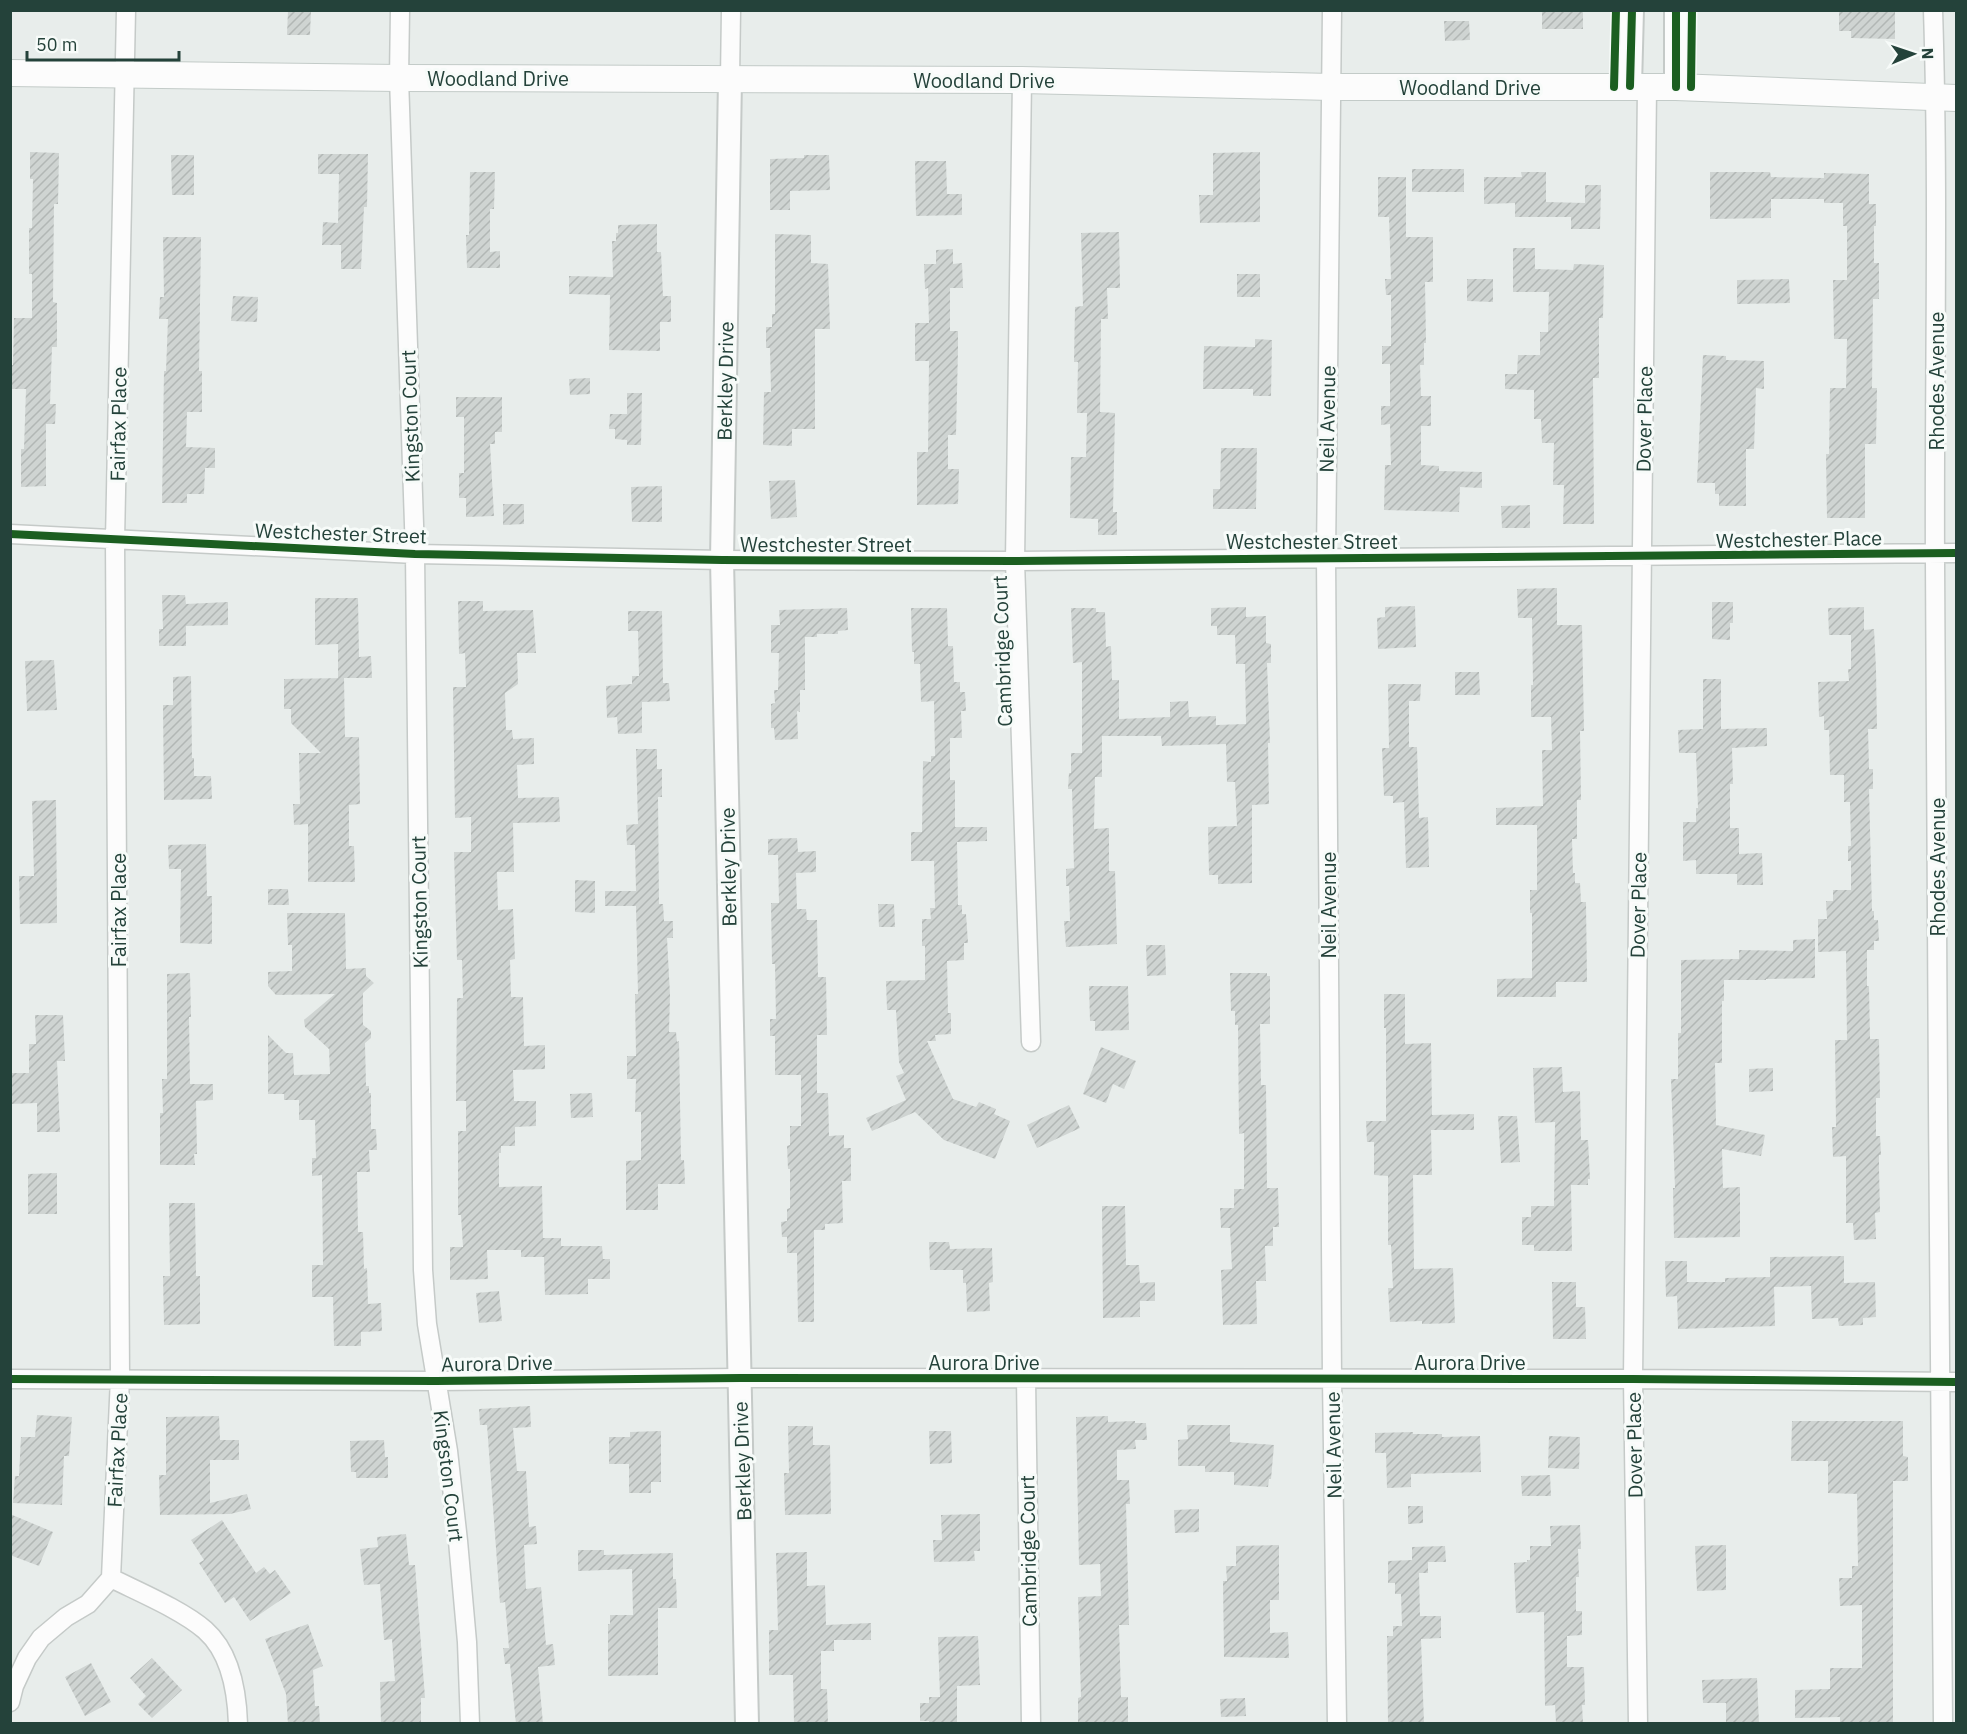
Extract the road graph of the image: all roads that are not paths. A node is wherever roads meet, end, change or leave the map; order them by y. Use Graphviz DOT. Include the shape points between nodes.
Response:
graph roads {
  1 [pos="126,10"];
  2 [pos="400,10"];
  3 [pos="731,10"];
  4 [pos="1332,10"];
  5 [pos="1632,10"];
  6 [pos="1676,10"];
  7 [pos="1933,10"];
  8 [pos="10,73"];
  9 [pos="126,76"];
  10 [pos="399,78"];
  11 [pos="730,79"];
  12 [pos="1022,80"];
  13 [pos="1331,87"];
  14 [pos="1638,87"];
  15 [pos="1676,87"];
  16 [pos="1946,97"];
  17 [pos="10,534"];
  18 [pos="115,540"];
  19 [pos="415,554"];
  20 [pos="1935,554"];
  21 [pos="1956,554"];
  22 [pos="1642,556"];
  23 [pos="1326,557"];
  24 [pos="722,560"];
  25 [pos="1015,561"];
  26 [pos="1031,1042"];
  27 [pos="120,1378"];
  28 [pos="740,1378"];
  29 [pos="10,1379"];
  30 [pos="1026,1379"];
  31 [pos="1332,1379"];
  32 [pos="1633,1379"];
  33 [pos="436,1381"];
  34 [pos="1948,1382"];
  35 [pos="111,1578"];
  36 [pos="10,1702"];
  37 [pos="238,1724"];
  38 [pos="470,1724"];
  39 [pos="747,1724"];
  40 [pos="1031,1724"];
  41 [pos="1337,1724"];
  42 [pos="1638,1724"];
  43 [pos="1943,1724"];
  1 -- 9 [label="street, Fairfax Place"];
  2 -- 10 [label="street, Kingston Court"];
  3 -- 11 [label="street, Berkley Drive"];
  4 -- 13 [label="street, Neil Avenue"];
  5 -- 14 [label="street"];
  6 -- 15 [label="street"];
  7 -- 16 [label="street, Rhodes Avenue"];
  8 -- 9 [label="main road, Woodland Drive"];
  9 -- 10 [label="main road, Woodland Drive"];
  9 -- 18 [label="street, Fairfax Place"];
  10 -- 11 [label="main road, Woodland Drive"];
  10 -- 19 [label="street, Kingston Court"];
  11 -- 12 [label="main road, Woodland Drive"];
  11 -- 24 [label="street, Berkley Drive"];
  12 -- 13 [label="main road, Woodland Drive"];
  12 -- 25 [label="street, Cambridge Court"];
  13 -- 14 [label="main road, Woodland Drive"];
  13 -- 23 [label="street, Neil Avenue"];
  14 -- 15 [label="main road, Woodland Drive"];
  14 -- 22 [label="street, Dover Place"];
  15 -- 16 [label="main road, Woodland Drive"];
  16 -- 20 [label="street, Rhodes Avenue"];
  17 -- 18 [label="street, Westchester Street"];
  18 -- 19 [label="street, Westchester Street"];
  18 -- 27 [label="street, Fairfax Place"];
  19 -- 24 [label="street, Westchester Street"];
  19 -- 33 [label="street, Kingston Court" via="423,1270"];
  20 -- 21 [label="street, Westchester Place"];
  20 -- 22 [label="street, Westchester Place"];
  20 -- 34 [label="street, Rhodes Avenue"];
  22 -- 23 [label="street, Westchester Street"];
  22 -- 32 [label="street, Dover Place"];
  23 -- 25 [label="street, Westchester Street"];
  23 -- 31 [label="street, Neil Avenue"];
  24 -- 25 [label="street, Westchester Street"];
  24 -- 28 [label="street, Berkley Drive"];
  25 -- 26 [label="street, Cambridge Court"];
  27 -- 29 [label="street, Aurora Drive"];
  27 -- 33 [label="street, Aurora Drive"];
  27 -- 35 [label="street, Fairfax Place"];
  28 -- 30 [label="street, Aurora Drive"];
  28 -- 33 [label="street, Aurora Drive"];
  28 -- 39 [label="street, Berkley Drive"];
  30 -- 31 [label="street, Aurora Drive"];
  30 -- 40 [label="street, Cambridge Court"];
  31 -- 32 [label="street, Aurora Drive"];
  31 -- 41 [label="street, Neil Avenue"];
  32 -- 34 [label="street, Aurora Drive"];
  32 -- 42 [label="street, Dover Place"];
  33 -- 38 [label="street, Kingston Court" via="458,1541"];
  34 -- 43 [label="street, Rhodes Avenue"];
  35 -- 36 [label="street" via="88,1604 41,1638 27,1658"];
  35 -- 37 [label="street" via="205,1630 228,1665"];
}
